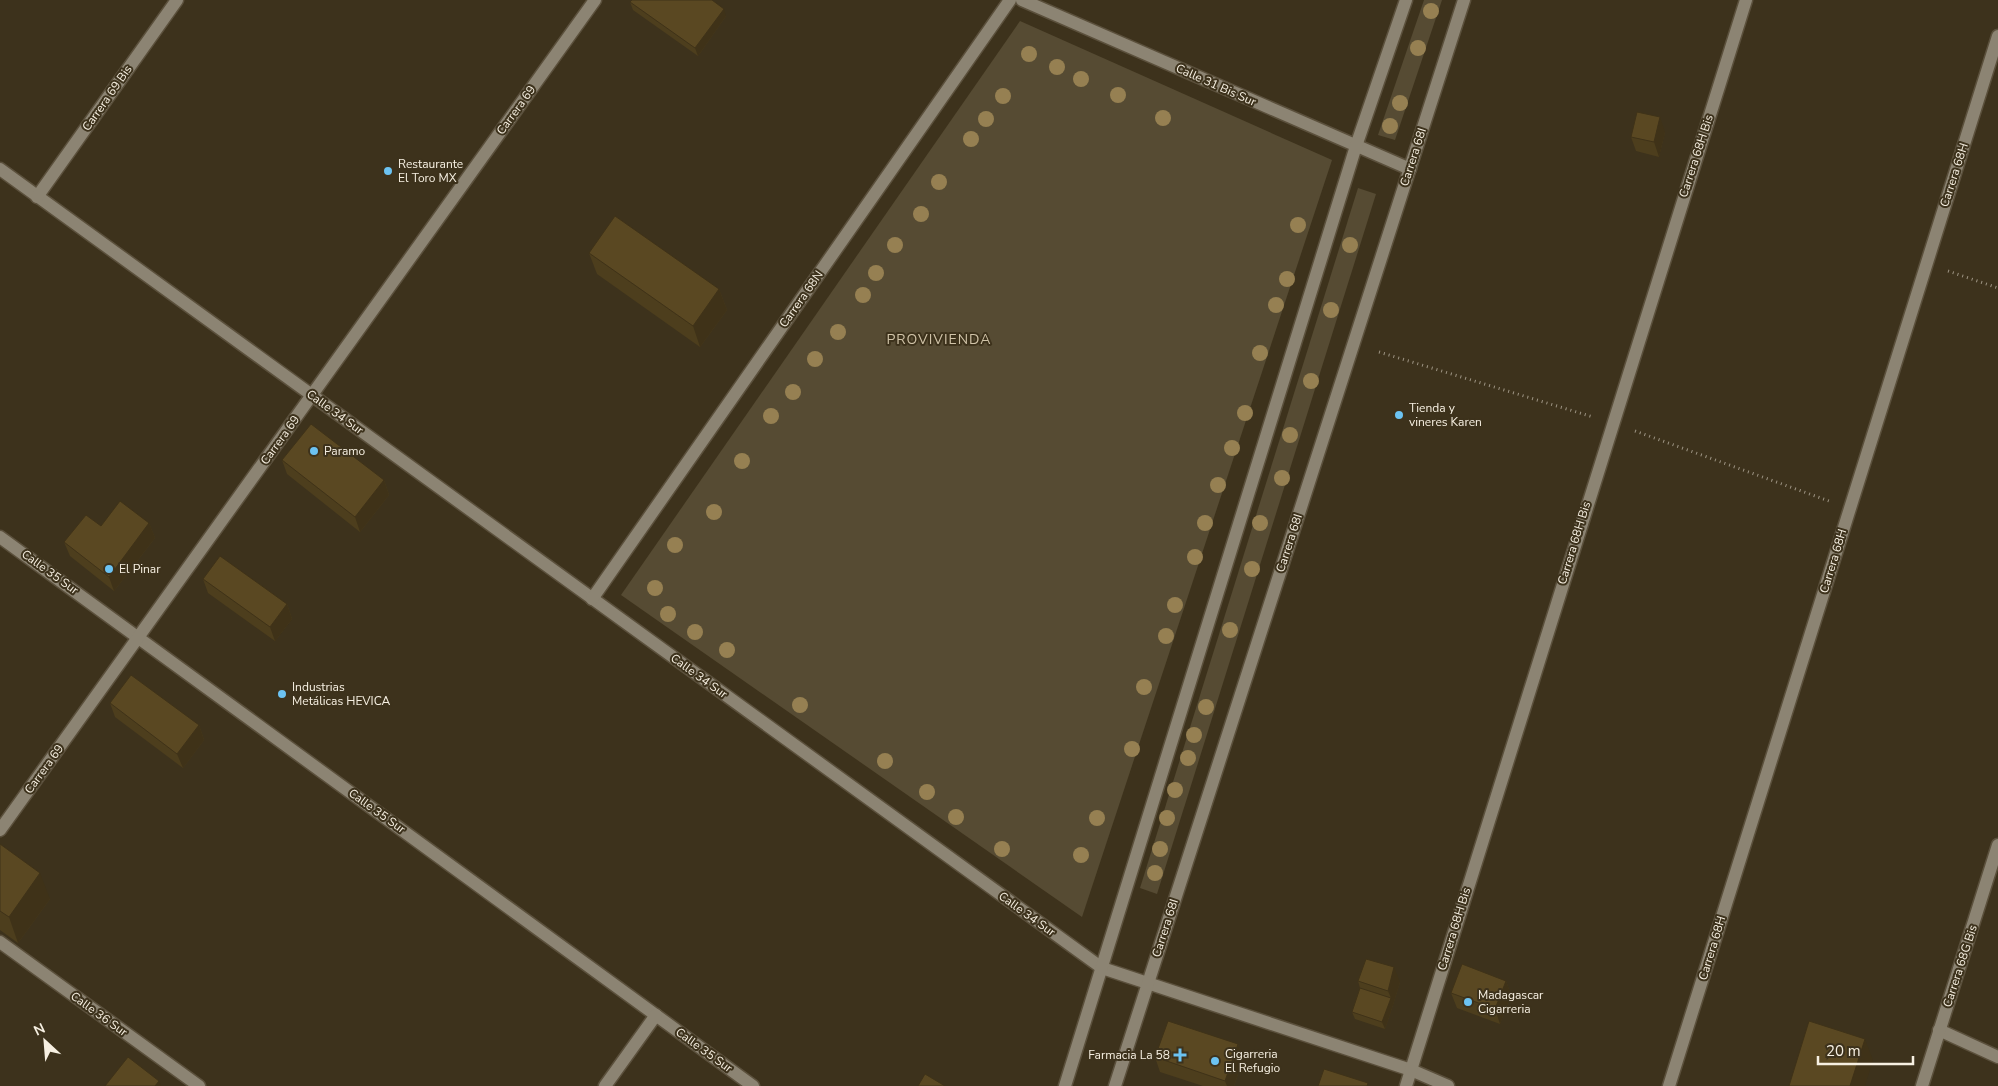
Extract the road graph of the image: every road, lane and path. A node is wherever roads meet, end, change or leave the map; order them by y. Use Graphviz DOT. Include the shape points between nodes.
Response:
graph roads {
  1 [pos="177,0"];
  2 [pos="595,0"];
  3 [pos="1010,0"];
  4 [pos="1022,0"];
  5 [pos="1406,0"];
  6 [pos="1464,0"];
  7 [pos="1746,0"];
  8 [pos="1998,36"];
  9 [pos="1356,146"];
  10 [pos="1410,169"];
  11 [pos="0,170"];
  12 [pos="37,197"];
  13 [pos="1926,264"];
  14 [pos="1998,288"];
  15 [pos="312,396"];
  16 [pos="0,537"];
  17 [pos="592,599"];
  18 [pos="139,636"];
  19 [pos="0,830"];
  20 [pos="1998,846"];
  21 [pos="0,942"];
  22 [pos="1102,968"];
  23 [pos="1147,983"];
  24 [pos="656,1015"];
  25 [pos="1940,1030"];
  26 [pos="1998,1057"];
  27 [pos="1411,1070"];
  28 [pos="199,1086"];
  29 [pos="605,1086"];
  30 [pos="753,1086"];
  31 [pos="1065,1086"];
  32 [pos="1115,1086"];
  33 [pos="1406,1086"];
  34 [pos="1448,1086"];
  35 [pos="1669,1086"];
  36 [pos="1922,1086"];
  1 -- 12 [label="street, Carrera 69 Bis"];
  2 -- 15 [label="street, Carrera 69"];
  3 -- 17 [label="street, Carrera 68N"];
  4 -- 9 [label="street, Calle 31 Bis Sur"];
  5 -- 9 [label="street"];
  6 -- 10 [label="street, Carrera 68I"];
  7 -- 27 [label="street, Carrera 68H Bis"];
  8 -- 13 [label="street, Carrera 68H"];
  9 -- 10 [label="street, Calle 31 Bis Sur"];
  9 -- 22 [label="street"];
  10 -- 23 [label="street, Carrera 68I"];
  11 -- 12 [label="street, Calle 34 Sur"];
  12 -- 15 [label="street, Calle 34 Sur"];
  13 -- 14 [label="path"];
  13 -- 35 [label="street, Carrera 68H"];
  15 -- 17 [label="street, Calle 34 Sur"];
  15 -- 18 [label="street, Carrera 69"];
  16 -- 18 [label="street, Calle 35 Sur"];
  17 -- 22 [label="street, Calle 34 Sur"];
  18 -- 19 [label="street, Carrera 69"];
  18 -- 24 [label="street, Calle 35 Sur"];
  20 -- 25 [label="street, Carrera 68G Bis"];
  21 -- 28 [label="street, Calle 36 Sur"];
  22 -- 23 [label="street, Calle 34 Sur"];
  22 -- 31 [label="street"];
  23 -- 27 [label="street, Calle 34 Sur"];
  23 -- 32 [label="street, Carrera 68I"];
  24 -- 29 [label="street"];
  24 -- 30 [label="street, Calle 35 Sur"];
  25 -- 26 [label="street"];
  25 -- 36 [label="street, Carrera 68G Bis"];
  27 -- 33 [label="street, Carrera 68H Bis"];
  27 -- 34 [label="street, Calle 34 Sur"];
}
